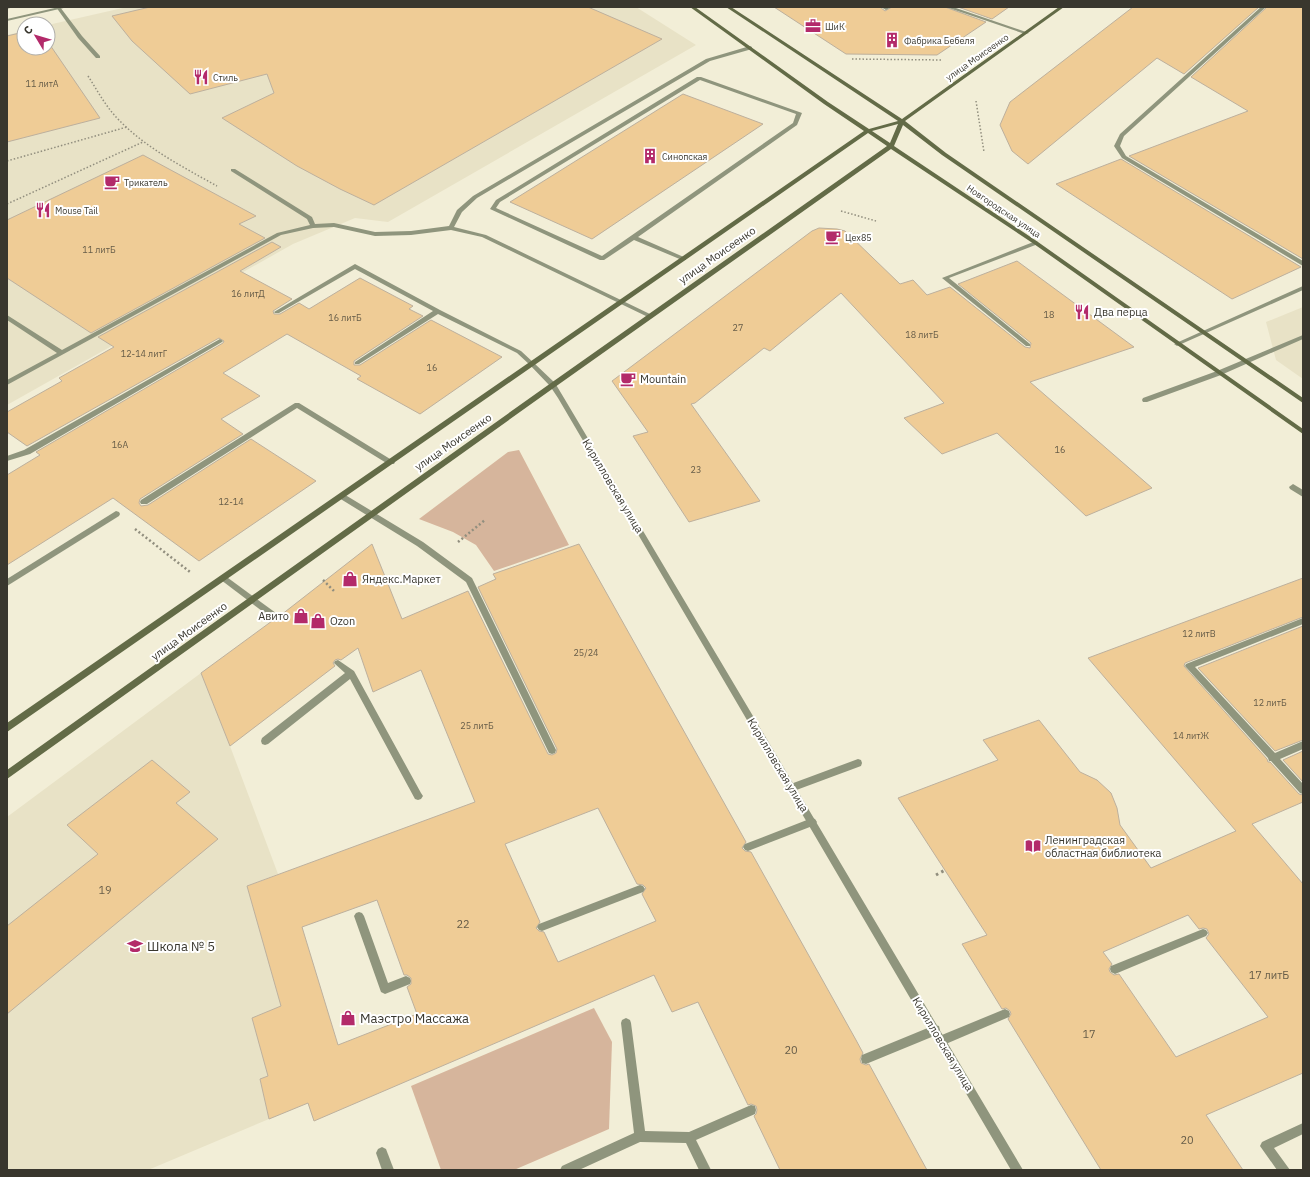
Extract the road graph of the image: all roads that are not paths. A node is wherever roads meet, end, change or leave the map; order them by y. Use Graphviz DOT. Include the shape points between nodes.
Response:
graph roads {
  1 [pos="11,7"];
  2 [pos="66,7"];
  3 [pos="692,7"];
  4 [pos="728,7"];
  5 [pos="883,7"];
  6 [pos="889,7"];
  7 [pos="948,7"];
  8 [pos="1062,7"];
  9 [pos="1264,7"];
  10 [pos="7,8"];
  11 [pos="59,8"];
  12 [pos="7,20"];
  13 [pos="1027,33"];
  14 [pos="750,48"];
  15 [pos="98,57"];
  16 [pos="902,121"];
  17 [pos="868,131"];
  18 [pos="891,146"];
  19 [pos="233,170"];
  20 [pos="313,226"];
  21 [pos="451,228"];
  22 [pos="633,237"];
  23 [pos="1036,243"];
  24 [pos="684,259"];
  25 [pos="1303,264"];
  26 [pos="1303,288"];
  27 [pos="621,302"];
  28 [pos="277,312"];
  29 [pos="438,312"];
  30 [pos="650,316"];
  31 [pos="7,317"];
  32 [pos="1204,332"];
  33 [pos="1303,337"];
  34 [pos="220,341"];
  35 [pos="1177,344"];
  36 [pos="1028,345"];
  37 [pos="62,353"];
  38 [pos="1246,361"];
  39 [pos="357,363"];
  40 [pos="532,364"];
  41 [pos="1219,373"];
  42 [pos="7,383"];
  43 [pos="553,385"];
  44 [pos="1146,400"];
  45 [pos="1303,401"];
  46 [pos="1303,432"];
  47 [pos="7,459"];
  48 [pos="390,462"];
  49 [pos="1293,487"];
  50 [pos="1303,494"];
  51 [pos="342,496"];
  52 [pos="144,502"];
  53 [pos="116,514"];
  54 [pos="371,514"];
  55 [pos="224,578"];
  56 [pos="7,583"];
  57 [pos="252,599"];
  58 [pos="277,618"];
  59 [pos="1303,620"];
  60 [pos="338,663"];
  61 [pos="351,673"];
  62 [pos="7,728"];
  63 [pos="265,741"];
  64 [pos="1303,745"];
  65 [pos="552,750"];
  66 [pos="1272,758"];
  67 [pos="858,763"];
  68 [pos="7,775"];
  69 [pos="791,788"];
  70 [pos="1303,790"];
  71 [pos="418,796"];
  72 [pos="812,822"];
  73 [pos="748,847"];
  74 [pos="640,889"];
  75 [pos="359,916"];
  76 [pos="542,927"];
  77 [pos="1202,933"];
  78 [pos="1115,969"];
  79 [pos="406,981"];
  80 [pos="1005,1014"];
  81 [pos="626,1023"];
  82 [pos="934,1030"];
  83 [pos="941,1040"];
  84 [pos="866,1059"];
  85 [pos="751,1110"];
  86 [pos="1303,1128"];
  87 [pos="640,1136"];
  88 [pos="689,1138"];
  89 [pos="382,1153"];
  90 [pos="388,1170"];
  91 [pos="566,1170"];
  92 [pos="705,1170"];
  93 [pos="1017,1170"];
  94 [pos="1284,1170"];
  1 -- 10 [label="street"];
  2 -- 11 [label="street"];
  3 -- 14 [label="street, Новгородская улица"];
  4 -- 16 [label="street, Новгородская улица"];
  5 -- 6 [label="street"];
  7 -- 13 [label="street"];
  8 -- 13 [label="street, улица Моисеенко"];
  9 -- 25 [label="street" via="1122,135 1117,146 1124,156"];
  11 -- 12 [label="street"];
  11 -- 15 [label="street"];
  13 -- 16 [label="street, улица Моисеенко"];
  14 -- 17 [label="street, Новгородская улица"];
  14 -- 21 [label="street" via="708,60 475,197 459,211"];
  16 -- 17 [label="street, улица Моисеенко"];
  16 -- 18 [label="street"];
  16 -- 32 [label="street, Новгородская улица" via="944,154"];
  17 -- 18 [label="street, Новгородская улица"];
  17 -- 24 [label="street, улица Моисеенко"];
  18 -- 23 [label="street, Новгородская улица"];
  18 -- 30 [label="street, улица Моисеенко"];
  19 -- 20 [label="street" via="310,218"];
  20 -- 21 [label="street" via="334,225 375,234"];
  20 -- 37 [label="street" via="279,234"];
  21 -- 27 [label="street" via="484,236"];
  22 -- 22 [label="street" via="795,124 799,112 699,78 498,200 493,209 602,259"];
  22 -- 24 [label="street"];
  23 -- 35 [label="street, Новгородская улица"];
  23 -- 36 [label="street" via="945,278"];
  24 -- 27 [label="street, улица Моисеенко"];
  26 -- 32 [label="street"];
  27 -- 30 [label="street"];
  27 -- 40 [label="street, улица Моисеенко"];
  28 -- 29 [label="street, Кирилловская улица" via="355,266"];
  29 -- 39 [label="street"];
  29 -- 40 [label="street, Кирилловская улица" via="519,352"];
  30 -- 43 [label="street, улица Моисеенко"];
  31 -- 37 [label="street"];
  32 -- 35 [label="street"];
  32 -- 38 [label="street, Новгородская улица"];
  33 -- 38 [label="street"];
  34 -- 47 [label="street" via="27,452"];
  35 -- 41 [label="street, Новгородская улица"];
  37 -- 42 [label="street"];
  38 -- 41 [label="street"];
  38 -- 45 [label="street, Новгородская улица"];
  40 -- 43 [label="street, Кирилловская улица"];
  40 -- 48 [label="street, улица Моисеенко"];
  41 -- 44 [label="street"];
  41 -- 46 [label="street, Новгородская улица"];
  43 -- 54 [label="street, улица Моисеенко"];
  43 -- 69 [label="street, Кирилловская улица"];
  48 -- 51 [label="street, улица Моисеенко"];
  48 -- 52 [label="street" via="297,405"];
  49 -- 50 [label="street"];
  51 -- 54 [label="street"];
  51 -- 55 [label="street, улица Моисеенко"];
  53 -- 56 [label="street"];
  54 -- 57 [label="street, улица Моисеенко"];
  54 -- 65 [label="street" via="420,544 469,580"];
  55 -- 57 [label="street"];
  55 -- 62 [label="street, улица Моисеенко"];
  57 -- 58 [label="street"];
  57 -- 68 [label="street, улица Моисеенко"];
  59 -- 66 [label="street" via="1189,666"];
  60 -- 61 [label="street"];
  61 -- 63 [label="street"];
  61 -- 71 [label="street"];
  64 -- 66 [label="street"];
  66 -- 70 [label="street"];
  67 -- 69 [label="street"];
  69 -- 72 [label="street, Кирилловская улица"];
  72 -- 73 [label="street"];
  72 -- 82 [label="street, Кирилловская улица"];
  74 -- 76 [label="street"];
  75 -- 79 [label="street" via="384,990"];
  77 -- 78 [label="street"];
  80 -- 83 [label="street"];
  81 -- 87 [label="street"];
  82 -- 83 [label="street, Кирилловская улица"];
  82 -- 84 [label="street"];
  83 -- 93 [label="street, Кирилловская улица"];
  85 -- 88 [label="street"];
  86 -- 94 [label="street" via="1266,1146"];
  87 -- 88 [label="street"];
  87 -- 91 [label="street"];
  88 -- 92 [label="street"];
  89 -- 90 [label="street"];
}
